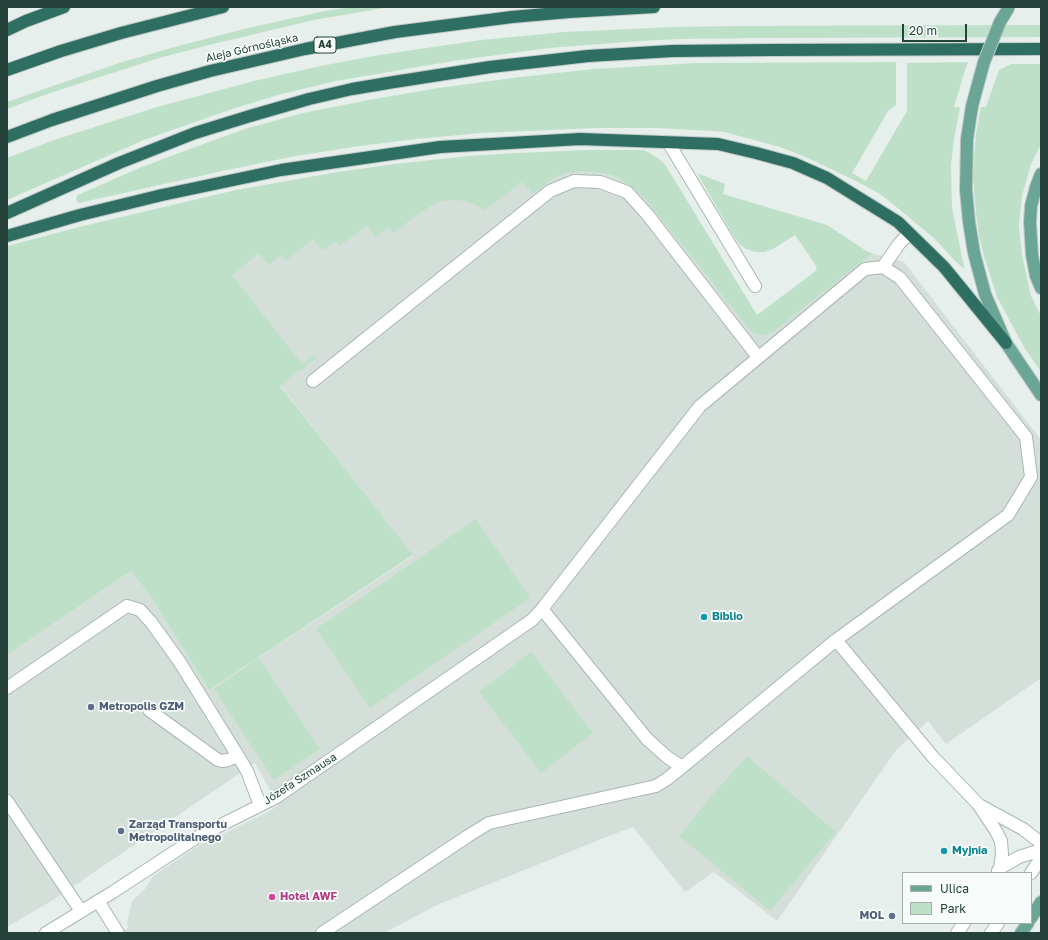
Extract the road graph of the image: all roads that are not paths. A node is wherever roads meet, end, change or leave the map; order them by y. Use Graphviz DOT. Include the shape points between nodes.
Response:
graph roads {
  1 [pos="64,7"];
  2 [pos="223,7"];
  3 [pos="654,7"];
  4 [pos="1009,7"];
  5 [pos="7,30"];
  6 [pos="1041,49"];
  7 [pos="7,70"];
  8 [pos="7,137"];
  9 [pos="668,142"];
  10 [pos="1041,174"];
  11 [pos="7,213"];
  12 [pos="909,233"];
  13 [pos="7,236"];
  14 [pos="883,267"];
  15 [pos="755,286"];
  16 [pos="1041,288"];
  17 [pos="1006,343"];
  18 [pos="758,357"];
  19 [pos="313,381"];
  20 [pos="1041,395"];
  21 [pos="542,609"];
  22 [pos="836,640"];
  23 [pos="7,688"];
  24 [pos="148,710"];
  25 [pos="238,756"];
  26 [pos="682,767"];
  27 [pos="7,801"];
  28 [pos="978,804"];
  29 [pos="260,805"];
  30 [pos="1041,843"];
  31 [pos="1041,850"];
  32 [pos="1041,858"];
  33 [pos="999,870"];
  34 [pos="1032,872"];
  35 [pos="98,901"];
  36 [pos="1041,902"];
  37 [pos="81,911"];
  38 [pos="1032,916"];
  39 [pos="963,924"];
  40 [pos="997,924"];
  41 [pos="1027,924"];
  42 [pos="46,933"];
  43 [pos="118,933"];
  44 [pos="322,933"];
  45 [pos="957,933"];
  46 [pos="991,933"];
  47 [pos="1021,933"];
  1 -- 5 [label="highway"];
  2 -- 7 [label="highway" via="114,35"];
  3 -- 8 [label="highway, Aleja Górnośląska / A4" via="497,18 396,32 305,49 157,86"];
  4 -- 17 [label="main road, bridge" via="1000,22 982,69 966,139 965,165 974,253 985,294"];
  6 -- 11 [label="highway" via="672,51 588,56 490,67 394,82 309,99 195,133 119,163"];
  9 -- 12 [label="highway" via="718,144 793,164 827,178 898,222"];
  9 -- 13 [label="highway" via="580,140 440,147 281,170 162,195"];
  9 -- 15 [label="lane"];
  10 -- 16 [label="main road" via="1031,206 1030,222 1032,255"];
  12 -- 14 [label="lane"];
  12 -- 17 [label="highway" via="944,267"];
  14 -- 18 [label="lane, Józefa Szmausa" via="865,269"];
  14 -- 22 [label="lane" via="900,278 1026,437 1031,477 1008,515"];
  17 -- 20 [label="main road"];
  18 -- 19 [label="lane" via="627,192 600,182 574,181 550,191"];
  18 -- 21 [label="lane, Józefa Szmausa" via="700,406"];
  21 -- 26 [label="lane" via="647,739"];
  21 -- 29 [label="lane, Józefa Szmausa" via="532,620 275,798"];
  22 -- 26 [label="lane"];
  22 -- 28 [label="lane" via="933,757"];
  23 -- 25 [label="lane" via="127,606 140,610 151,622 179,661"];
  24 -- 25 [label="lane" via="218,760"];
  25 -- 29 [label="lane" via="247,771"];
  26 -- 44 [label="lane" via="656,786 489,823"];
  27 -- 37 [label="lane"];
  28 -- 30 [label="lane" via="1023,828"];
  28 -- 33 [label="lane" via="1001,841"];
  29 -- 35 [label="lane, Józefa Szmausa" via="197,836"];
  31 -- 33 [label="lane" via="1022,855"];
  32 -- 34 [label="lane"];
  35 -- 37 [label="lane, Józefa Szmausa"];
  35 -- 43 [label="lane"];
  36 -- 38 [label="main road"];
  37 -- 42 [label="lane, Józefa Szmausa"];
  39 -- 45 [label="lane"];
  40 -- 46 [label="lane"];
  41 -- 47 [label="main road"];
}
